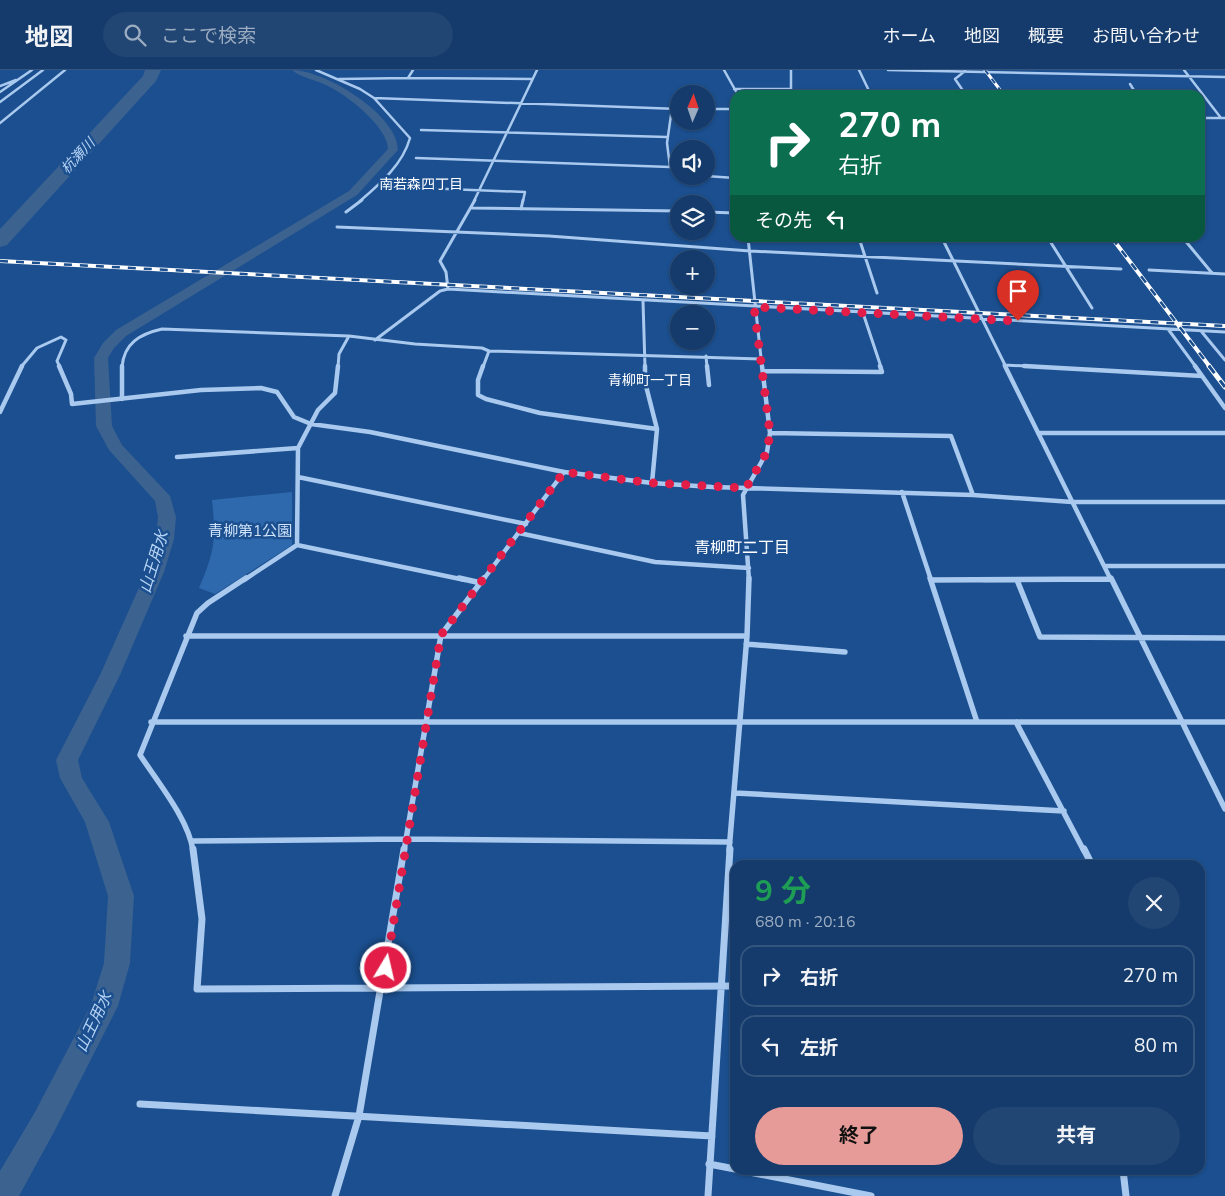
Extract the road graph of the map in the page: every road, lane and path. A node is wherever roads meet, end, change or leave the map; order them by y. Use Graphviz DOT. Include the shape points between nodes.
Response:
graph roads {
  1 [pos="32,70"];
  2 [pos="43,70"];
  3 [pos="65,70"];
  4 [pos="316,70"];
  5 [pos="412,70"];
  6 [pos="537,70"];
  7 [pos="724,70"];
  8 [pos="791,70"];
  9 [pos="859,70"];
  10 [pos="888,70"];
  11 [pos="1103,70"];
  12 [pos="1184,70"];
  13 [pos="965,71"];
  14 [pos="1104,74"];
  15 [pos="1189,76"];
  16 [pos="1225,77"];
  17 [pos="408,78"];
  18 [pos="20,79"];
  19 [pos="338,79"];
  20 [pos="532,80"];
  21 [pos="1130,84"];
  22 [pos="0,86"];
  23 [pos="734,89"];
  24 [pos="869,90"];
  25 [pos="963,90"];
  26 [pos="1134,90"];
  27 [pos="1199,90"];
  28 [pos="0,92"];
  29 [pos="374,98"];
  30 [pos="1206,99"];
  31 [pos="0,102"];
  32 [pos="521,103"];
  33 [pos="670,108"];
  34 [pos="715,109"];
  35 [pos="730,110"];
  36 [pos="1205,118"];
  37 [pos="1221,118"];
  38 [pos="1225,118"];
  39 [pos="0,123"];
  40 [pos="670,129"];
  41 [pos="421,130"];
  42 [pos="506,133"];
  43 [pos="667,137"];
  44 [pos="670,155"];
  45 [pos="416,158"];
  46 [pos="493,160"];
  47 [pos="670,167"];
  48 [pos="715,177"];
  49 [pos="730,178"];
  50 [pos="396,187"];
  51 [pos="478,190"];
  52 [pos="472,208"];
  53 [pos="521,209"];
  54 [pos="670,211"];
  55 [pos="346,212"];
  56 [pos="715,212"];
  57 [pos="730,213"];
  58 [pos="337,227"];
  59 [pos="456,233"];
  60 [pos="749,242"];
  61 [pos="860,242"];
  62 [pos="944,242"];
  63 [pos="1051,242"];
  64 [pos="1186,242"];
  65 [pos="750,251"];
  66 [pos="866,257"];
  67 [pos="954,261"];
  68 [pos="1067,266"];
  69 [pos="1121,269"];
  70 [pos="1149,270"];
  71 [pos="1212,273"];
  72 [pos="1225,274"];
  73 [pos="448,289"];
  74 [pos="877,293"];
  75 [pos="644,301"];
  76 [pos="754,307"];
  77 [pos="1092,308"];
  78 [pos="863,313"];
  79 [pos="980,319"];
  80 [pos="1168,329"];
  81 [pos="1201,331"];
  82 [pos="1225,332"];
  83 [pos="349,336"];
  84 [pos="375,340"];
  85 [pos="489,350"];
  86 [pos="644,354"];
  87 [pos="706,356"];
  88 [pos="761,359"];
  89 [pos="1225,360"];
  90 [pos="1004,366"];
  91 [pos="763,371"];
  92 [pos="1202,376"];
  93 [pos="709,385"];
  94 [pos="122,399"];
  95 [pos="1225,408"];
  96 [pos="0,412"];
  97 [pos="311,424"];
  98 [pos="657,429"];
  99 [pos="770,433"];
  100 [pos="1038,433"];
  101 [pos="1225,433"];
  102 [pos="298,448"];
  103 [pos="177,457"];
  104 [pos="564,472"];
  105 [pos="298,477"];
  106 [pos="652,483"];
  107 [pos="746,488"];
  108 [pos="902,492"];
  109 [pos="973,495"];
  110 [pos="1072,502"];
  111 [pos="1225,502"];
  112 [pos="526,524"];
  113 [pos="519,534"];
  114 [pos="297,545"];
  115 [pos="1104,566"];
  116 [pos="1225,566"];
  117 [pos="749,568"];
  118 [pos="1110,579"];
  119 [pos="931,580"];
  120 [pos="1017,580"];
  121 [pos="481,583"];
  122 [pos="441,635"];
  123 [pos="186,636"];
  124 [pos="747,636"];
  125 [pos="1139,638"];
  126 [pos="1225,638"];
  127 [pos="746,644"];
  128 [pos="845,652"];
  129 [pos="152,722"];
  130 [pos="740,722"];
  131 [pos="977,722"];
  132 [pos="1016,722"];
  133 [pos="1182,722"];
  134 [pos="1225,722"];
  135 [pos="426,724"];
  136 [pos="735,793"];
  137 [pos="1225,809"];
  138 [pos="1064,811"];
  139 [pos="406,839"];
  140 [pos="192,842"];
  141 [pos="730,842"];
  142 [pos="730,860"];
  143 [pos="1089,860"];
  144 [pos="730,895"];
  145 [pos="722,985"];
  146 [pos="383,986"];
  147 [pos="730,986"];
  148 [pos="140,1104"];
  149 [pos="359,1116"];
  150 [pos="712,1136"];
  151 [pos="709,1164"];
  152 [pos="730,1168"];
  153 [pos="764,1175"];
  154 [pos="1124,1175"];
  155 [pos="335,1196"];
  156 [pos="708,1196"];
  157 [pos="871,1196"];
  158 [pos="1126,1196"];
  1 -- 18 [label="street"];
  2 -- 31 [label="street"];
  3 -- 39 [label="street"];
  4 -- 19 [label="street"];
  5 -- 17 [label="street"];
  6 -- 20 [label="street"];
  7 -- 23 [label="street"];
  8 -- 23 [label="street" via="791,89"];
  9 -- 24 [label="street"];
  10 -- 13 [label="street"];
  11 -- 14 [label="street"];
  12 -- 15 [label="street"];
  13 -- 14 [label="street"];
  13 -- 25 [label="street" via="955,79"];
  14 -- 15 [label="street"];
  15 -- 16 [label="street"];
  15 -- 27 [label="street"];
  17 -- 19 [label="street"];
  17 -- 20 [label="street"];
  18 -- 22 [label="street"];
  18 -- 28 [label="street"];
  19 -- 29 [label="street"];
  20 -- 32 [label="street"];
  21 -- 26 [label="street"];
  29 -- 32 [label="street"];
  29 -- 55 [label="street" via="403,128 410,138 410,146 362,200"];
  30 -- 37 [label="street"];
  32 -- 33 [label="street"];
  32 -- 42 [label="street"];
  34 -- 35 [label="street"];
  36 -- 37 [label="street"];
  37 -- 38 [label="street"];
  40 -- 43 [label="street"];
  41 -- 42 [label="street"];
  42 -- 43 [label="street"];
  42 -- 46 [label="street"];
  43 -- 44 [label="street"];
  45 -- 46 [label="street"];
  46 -- 47 [label="street"];
  46 -- 51 [label="street"];
  48 -- 49 [label="street"];
  50 -- 51 [label="street"];
  51 -- 52 [label="street"];
  51 -- 53 [label="street" via="525,192"];
  52 -- 53 [label="street"];
  52 -- 59 [label="street"];
  53 -- 54 [label="street"];
  56 -- 57 [label="street"];
  58 -- 59 [label="street"];
  59 -- 65 [label="street" via="573,237"];
  59 -- 73 [label="street" via="440,261 446,272"];
  60 -- 65 [label="street"];
  61 -- 66 [label="street"];
  62 -- 67 [label="street"];
  63 -- 68 [label="street"];
  64 -- 71 [label="street"];
  65 -- 66 [label="street"];
  65 -- 76 [label="street"];
  66 -- 67 [label="street"];
  66 -- 74 [label="street"];
  67 -- 68 [label="street"];
  67 -- 79 [label="street"];
  68 -- 69 [label="street"];
  68 -- 77 [label="street"];
  70 -- 71 [label="street"];
  71 -- 72 [label="street"];
  73 -- 75 [label="street"];
  73 -- 84 [label="street" via="440,291"];
  75 -- 76 [label="street"];
  75 -- 86 [label="street"];
  76 -- 78 [label="street"];
  76 -- 88 [label="street"];
  78 -- 79 [label="street"];
  78 -- 91 [label="street" via="882,372"];
  79 -- 80 [label="street"];
  79 -- 90 [label="street"];
  80 -- 81 [label="street"];
  80 -- 92 [label="street"];
  81 -- 82 [label="street"];
  81 -- 89 [label="street"];
  83 -- 84 [label="street"];
  83 -- 94 [label="street" via="151,331 135,339 123,352 120,365"];
  83 -- 97 [label="street" via="339,354 335,393 318,410"];
  84 -- 85 [label="street"];
  85 -- 86 [label="street"];
  85 -- 98 [label="street" via="476,391 486,399 540,413"];
  86 -- 87 [label="street"];
  86 -- 98 [label="street" via="645,382"];
  87 -- 88 [label="street"];
  87 -- 93 [label="street"];
  88 -- 91 [label="street"];
  90 -- 92 [label="street"];
  90 -- 100 [label="street"];
  91 -- 99 [label="street"];
  92 -- 95 [label="street"];
  94 -- 96 [label="street" via="72,404 71,394 56,362 66,340 61,337 46,342 20,366"];
  94 -- 97 [label="street" via="201,390 261,388 277,392 294,417"];
  97 -- 102 [label="street"];
  97 -- 104 [label="street" via="370,432"];
  98 -- 106 [label="street"];
  99 -- 107 [label="street" via="767,452"];
  99 -- 109 [label="street" via="951,436"];
  100 -- 101 [label="street"];
  100 -- 110 [label="street"];
  102 -- 103 [label="street"];
  102 -- 105 [label="street"];
  104 -- 106 [label="street"];
  104 -- 112 [label="street"];
  105 -- 112 [label="street"];
  105 -- 114 [label="street"];
  106 -- 107 [label="street"];
  107 -- 108 [label="street"];
  107 -- 117 [label="street" via="743,495"];
  108 -- 109 [label="street"];
  108 -- 119 [label="street"];
  109 -- 110 [label="street"];
  110 -- 111 [label="street"];
  110 -- 115 [label="street"];
  112 -- 113 [label="street"];
  113 -- 117 [label="street" via="655,562"];
  113 -- 121 [label="street"];
  114 -- 121 [label="street"];
  114 -- 123 [label="street" via="208,603 197,613"];
  115 -- 116 [label="street"];
  115 -- 118 [label="street"];
  117 -- 124 [label="street"];
  118 -- 120 [label="street"];
  118 -- 125 [label="street"];
  119 -- 120 [label="street"];
  119 -- 131 [label="street"];
  120 -- 125 [label="street" via="1040,636"];
  121 -- 122 [label="street"];
  122 -- 123 [label="street"];
  122 -- 124 [label="street"];
  122 -- 135 [label="street"];
  123 -- 129 [label="street"];
  124 -- 127 [label="street"];
  125 -- 126 [label="street"];
  125 -- 133 [label="street"];
  127 -- 128 [label="street"];
  127 -- 130 [label="street"];
  129 -- 135 [label="street"];
  129 -- 140 [label="street" via="140,755 176,810"];
  130 -- 131 [label="street"];
  130 -- 135 [label="street"];
  130 -- 136 [label="street"];
  131 -- 132 [label="street"];
  132 -- 133 [label="street"];
  132 -- 138 [label="street"];
  133 -- 134 [label="street"];
  133 -- 137 [label="street"];
  135 -- 139 [label="street"];
  136 -- 138 [label="street"];
  136 -- 141 [label="street"];
  138 -- 143 [label="street"];
  139 -- 140 [label="street"];
  139 -- 141 [label="street"];
  139 -- 146 [label="street"];
  140 -- 146 [label="street" via="202,919 197,989"];
  141 -- 142 [label="street"];
  144 -- 145 [label="street"];
  145 -- 146 [label="street"];
  145 -- 147 [label="street"];
  145 -- 150 [label="street"];
  146 -- 149 [label="street"];
  148 -- 149 [label="street"];
  149 -- 150 [label="street"];
  149 -- 155 [label="street"];
  150 -- 151 [label="street"];
  151 -- 152 [label="street"];
  151 -- 156 [label="street"];
  153 -- 157 [label="street"];
  154 -- 158 [label="street"];
}
